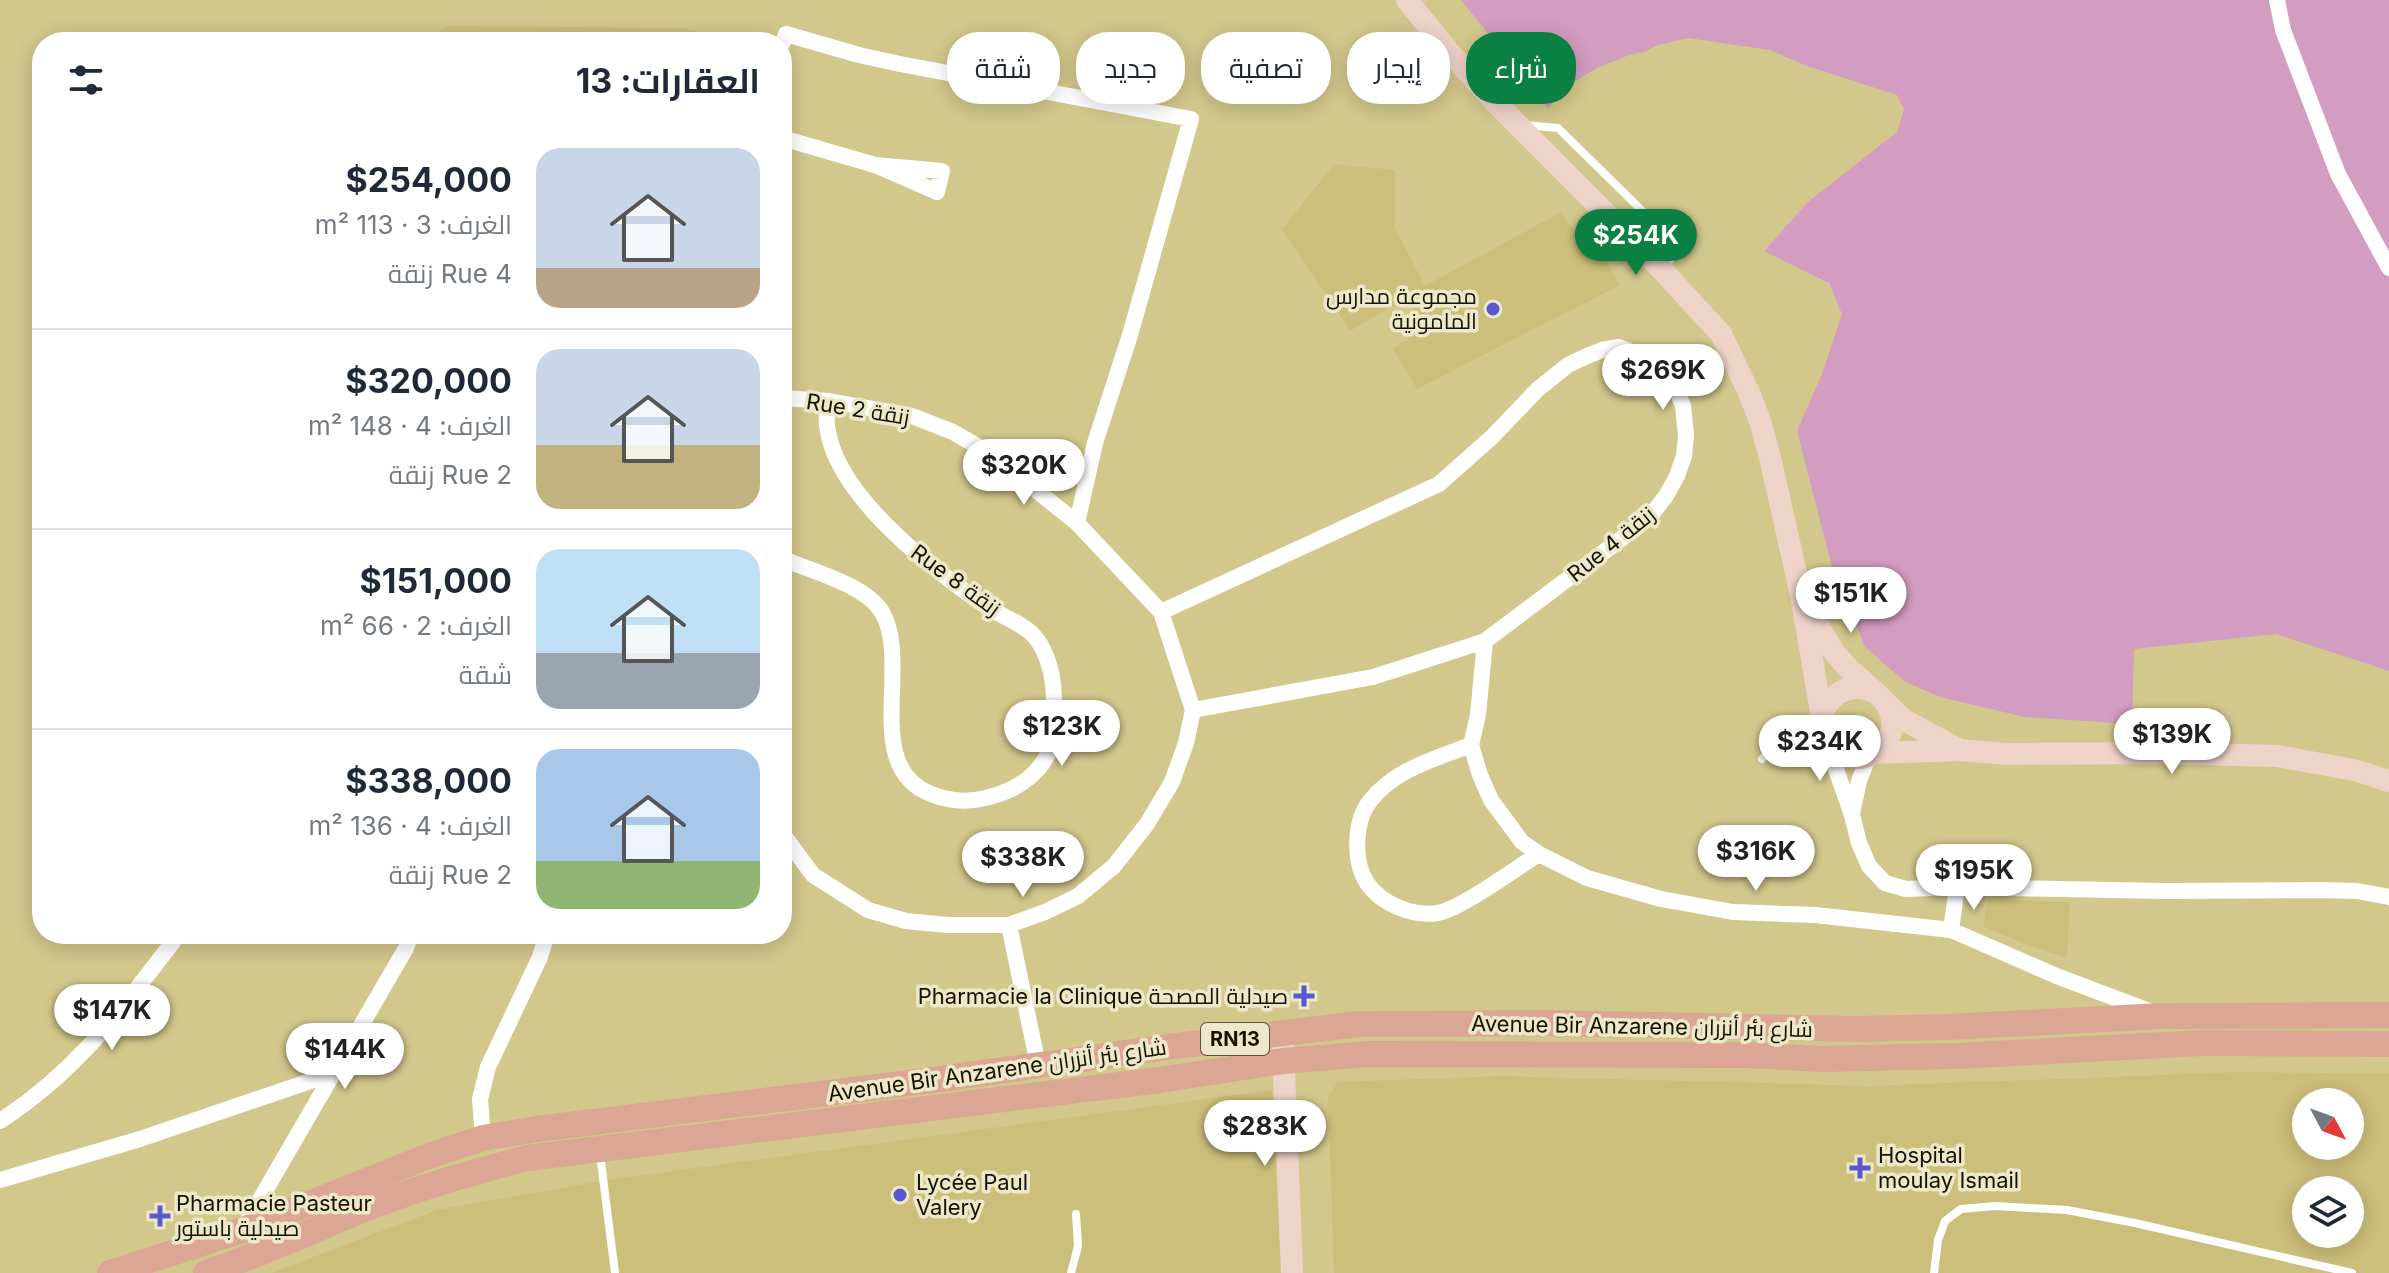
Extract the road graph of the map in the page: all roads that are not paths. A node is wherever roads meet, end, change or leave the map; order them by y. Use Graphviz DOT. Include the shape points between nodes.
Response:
graph roads {
  1 [pos="1407,0"];
  2 [pos="2277,0"];
  3 [pos="792,36"];
  4 [pos="792,141"];
  5 [pos="875,165"];
  6 [pos="2389,268"];
  7 [pos="792,399"];
  8 [pos="829,401"];
  9 [pos="1077,523"];
  10 [pos="792,568"];
  11 [pos="1801,595"];
  12 [pos="1161,612"];
  13 [pos="1485,641"];
  14 [pos="1882,699"];
  15 [pos="1193,710"];
  16 [pos="1823,726"];
  17 [pos="1471,745"];
  18 [pos="1961,750"];
  19 [pos="1871,754"];
  20 [pos="1762,759"];
  21 [pos="2389,781"];
  22 [pos="1852,815"];
  23 [pos="792,847"];
  24 [pos="1539,854"];
  25 [pos="1957,887"];
  26 [pos="2389,897"];
  27 [pos="1009,925"];
  28 [pos="1951,930"];
  29 [pos="171,944"];
  30 [pos="407,944"];
  31 [pos="544,944"];
  32 [pos="2389,1015"];
  33 [pos="2161,1016"];
  34 [pos="1283,1034"];
  35 [pos="2389,1044"];
  36 [pos="1283,1061"];
  37 [pos="1038,1065"];
  38 [pos="331,1074"];
  39 [pos="0,1121"];
  40 [pos="483,1138"];
  41 [pos="599,1149"];
  42 [pos="0,1180"];
  43 [pos="1076,1214"];
  44 [pos="243,1230"];
  45 [pos="110,1273"];
  46 [pos="206,1273"];
  47 [pos="615,1273"];
  48 [pos="1071,1273"];
  49 [pos="1292,1273"];
  50 [pos="1934,1273"];
  51 [pos="2352,1273"];
  1 -- 11 [label="main road" via="1448,51 1721,334 1761,424"];
  2 -- 6 [label="street" via="2283,30 2338,174"];
  3 -- 9 [label="street" via="900,64 1191,119 1095,443"];
  4 -- 5 [label="street"];
  7 -- 8 [label="street, Rue 2 زنقة"];
  8 -- 9 [label="street, Rue 2 زنقة" via="912,416 953,432 991,454"];
  8 -- 10 [label="street, Rue 8 زنقة" via="827,425 835,454 865,503 978,602 1031,631 1046,650 1054,715 1050,749 1034,774 1015,788 968,802 926,792 907,776 894,753 892,641 882,613 863,593"];
  9 -- 12 [label="street, Rue 2 زنقة"];
  11 -- 14 [label="main road" via="1834,652"];
  11 -- 16 [label="main road"];
  12 -- 13 [label="street, Rue 4 زنقة" via="1439,484 1568,365 1619,347 1650,359 1675,386 1685,421 1684,456 1666,496 1625,536"];
  12 -- 15 [label="street, Rue 2 زنقة"];
  13 -- 15 [label="street, Rue 4 زنقة" via="1373,677"];
  13 -- 17 [label="street"];
  14 -- 16 [label="main road" via="1859,687 1838,692 1830,699"];
  14 -- 18 [label="main road" via="1904,720"];
  14 -- 19 [label="main road" via="1892,725 1883,746"];
  15 -- 27 [label="street" via="1172,782 1114,866 1078,896"];
  16 -- 19 [label="main road" via="1839,753 1859,758"];
  16 -- 20 [label="lane" via="1798,722"];
  16 -- 22 [label="street"];
  17 -- 24 [label="street" via="1491,800 1522,842"];
  17 -- 24 [label="street" via="1404,771 1369,803 1358,832 1367,883 1392,906 1437,913"];
  18 -- 19 [label="main road"];
  18 -- 21 [label="main road" via="2277,756"];
  19 -- 22 [label="street"];
  22 -- 25 [label="street" via="1869,866 1885,883 1906,889"];
  23 -- 27 [label="street" via="813,875 868,910 906,921"];
  24 -- 28 [label="street" via="1587,878 1661,899 1733,912"];
  25 -- 26 [label="street" via="2320,890"];
  25 -- 28 [label="street"];
  27 -- 37 [label="street"];
  28 -- 33 [label="street"];
  29 -- 39 [label="street" via="89,1048"];
  30 -- 38 [label="street"];
  31 -- 40 [label="street" via="488,1067 480,1099"];
  32 -- 33 [label="main road, Avenue Bir Anzarene شارع بئر أنزران / RN13"];
  33 -- 34 [label="main road, Avenue Bir Anzarene شارع بئر أنزران / RN13" via="1854,1029 1359,1024"];
  34 -- 36 [label="main road"];
  34 -- 37 [label="main road, Avenue Bir Anzarene شارع بئر أنزران / RN13"];
  35 -- 36 [label="main road, Avenue Bir Anzarene شارع بئر أنزران / RN13" via="2201,1043 1822,1059 1369,1054"];
  36 -- 41 [label="main road, Avenue Bir Anzarene شارع بئر أنزران / RN13"];
  36 -- 49 [label="main road"];
  37 -- 40 [label="main road, Avenue Bir Anzarene شارع بئر أنزران / RN13"];
  38 -- 42 [label="street"];
  38 -- 44 [label="street"];
  40 -- 44 [label="main road, Avenue Bir Anzarene شارع بئر أنزران / RN13"];
  41 -- 46 [label="main road, Avenue Bir Anzarene شارع بئر أنزران / RN13" via="527,1158 460,1176"];
  41 -- 47 [label="lane"];
  43 -- 48 [label="lane" via="1078,1246"];
  44 -- 45 [label="main road, Avenue Bir Anzarene شارع بئر أنزران / RN13"];
  50 -- 51 [label="lane" via="1945,1221 1961,1209 1996,1206 2067,1210"];
}
